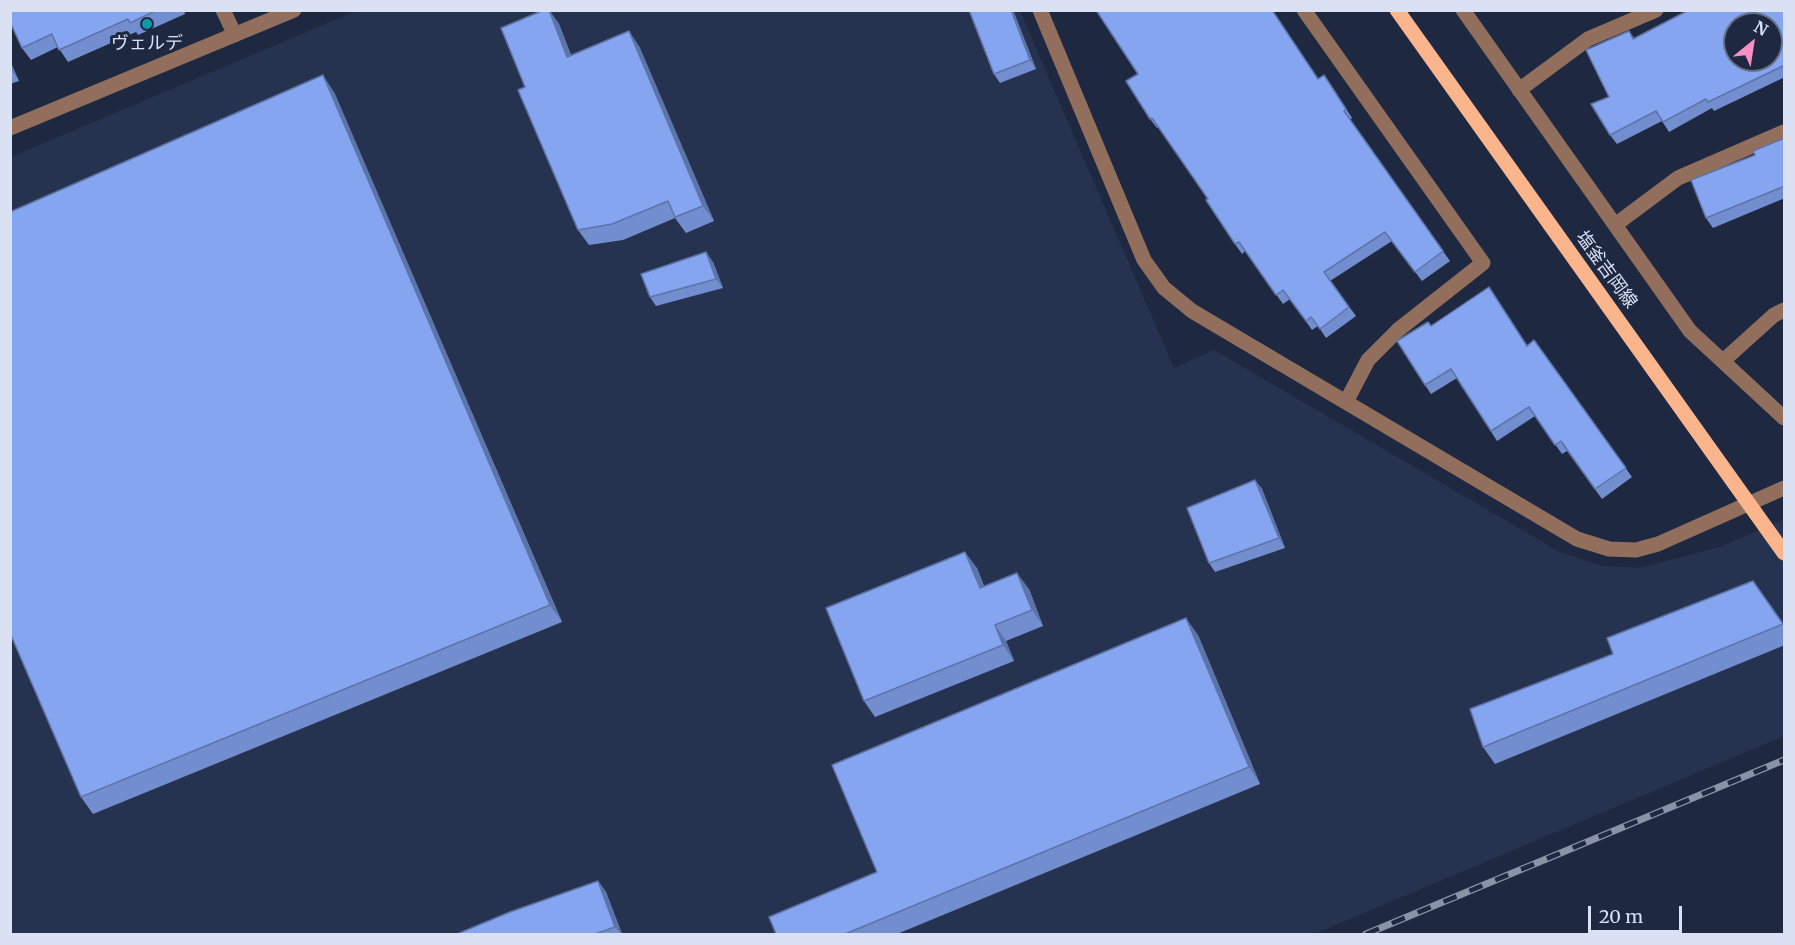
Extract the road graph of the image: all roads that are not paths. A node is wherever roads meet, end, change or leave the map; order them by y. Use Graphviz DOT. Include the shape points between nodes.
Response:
graph roads {
  1 [pos="223,10"];
  2 [pos="294,10"];
  3 [pos="1040,10"];
  4 [pos="1304,10"];
  5 [pos="1397,10"];
  6 [pos="1463,10"];
  7 [pos="1656,10"];
  8 [pos="235,35"];
  9 [pos="1520,90"];
  10 [pos="10,128"];
  11 [pos="1785,132"];
  12 [pos="1615,225"];
  13 [pos="1785,310"];
  14 [pos="1723,361"];
  15 [pos="1346,402"];
  16 [pos="1785,418"];
  17 [pos="1785,488"];
  18 [pos="1785,553"];
  1 -- 8 [label="street"];
  2 -- 8 [label="street"];
  3 -- 15 [label="street" via="1144,260 1164,288 1192,311"];
  4 -- 15 [label="street" via="1482,263 1398,330 1368,360"];
  5 -- 18 [label="main road, 塩釜吉岡線, bridge"];
  6 -- 9 [label="street"];
  7 -- 9 [label="street" via="1588,39"];
  8 -- 10 [label="street"];
  9 -- 12 [label="street"];
  11 -- 12 [label="street" via="1678,178"];
  12 -- 14 [label="street" via="1690,331"];
  13 -- 14 [label="street" via="1774,315"];
  14 -- 16 [label="street"];
  15 -- 17 [label="street" via="1577,539 1609,549 1636,550 1658,544"];
}
